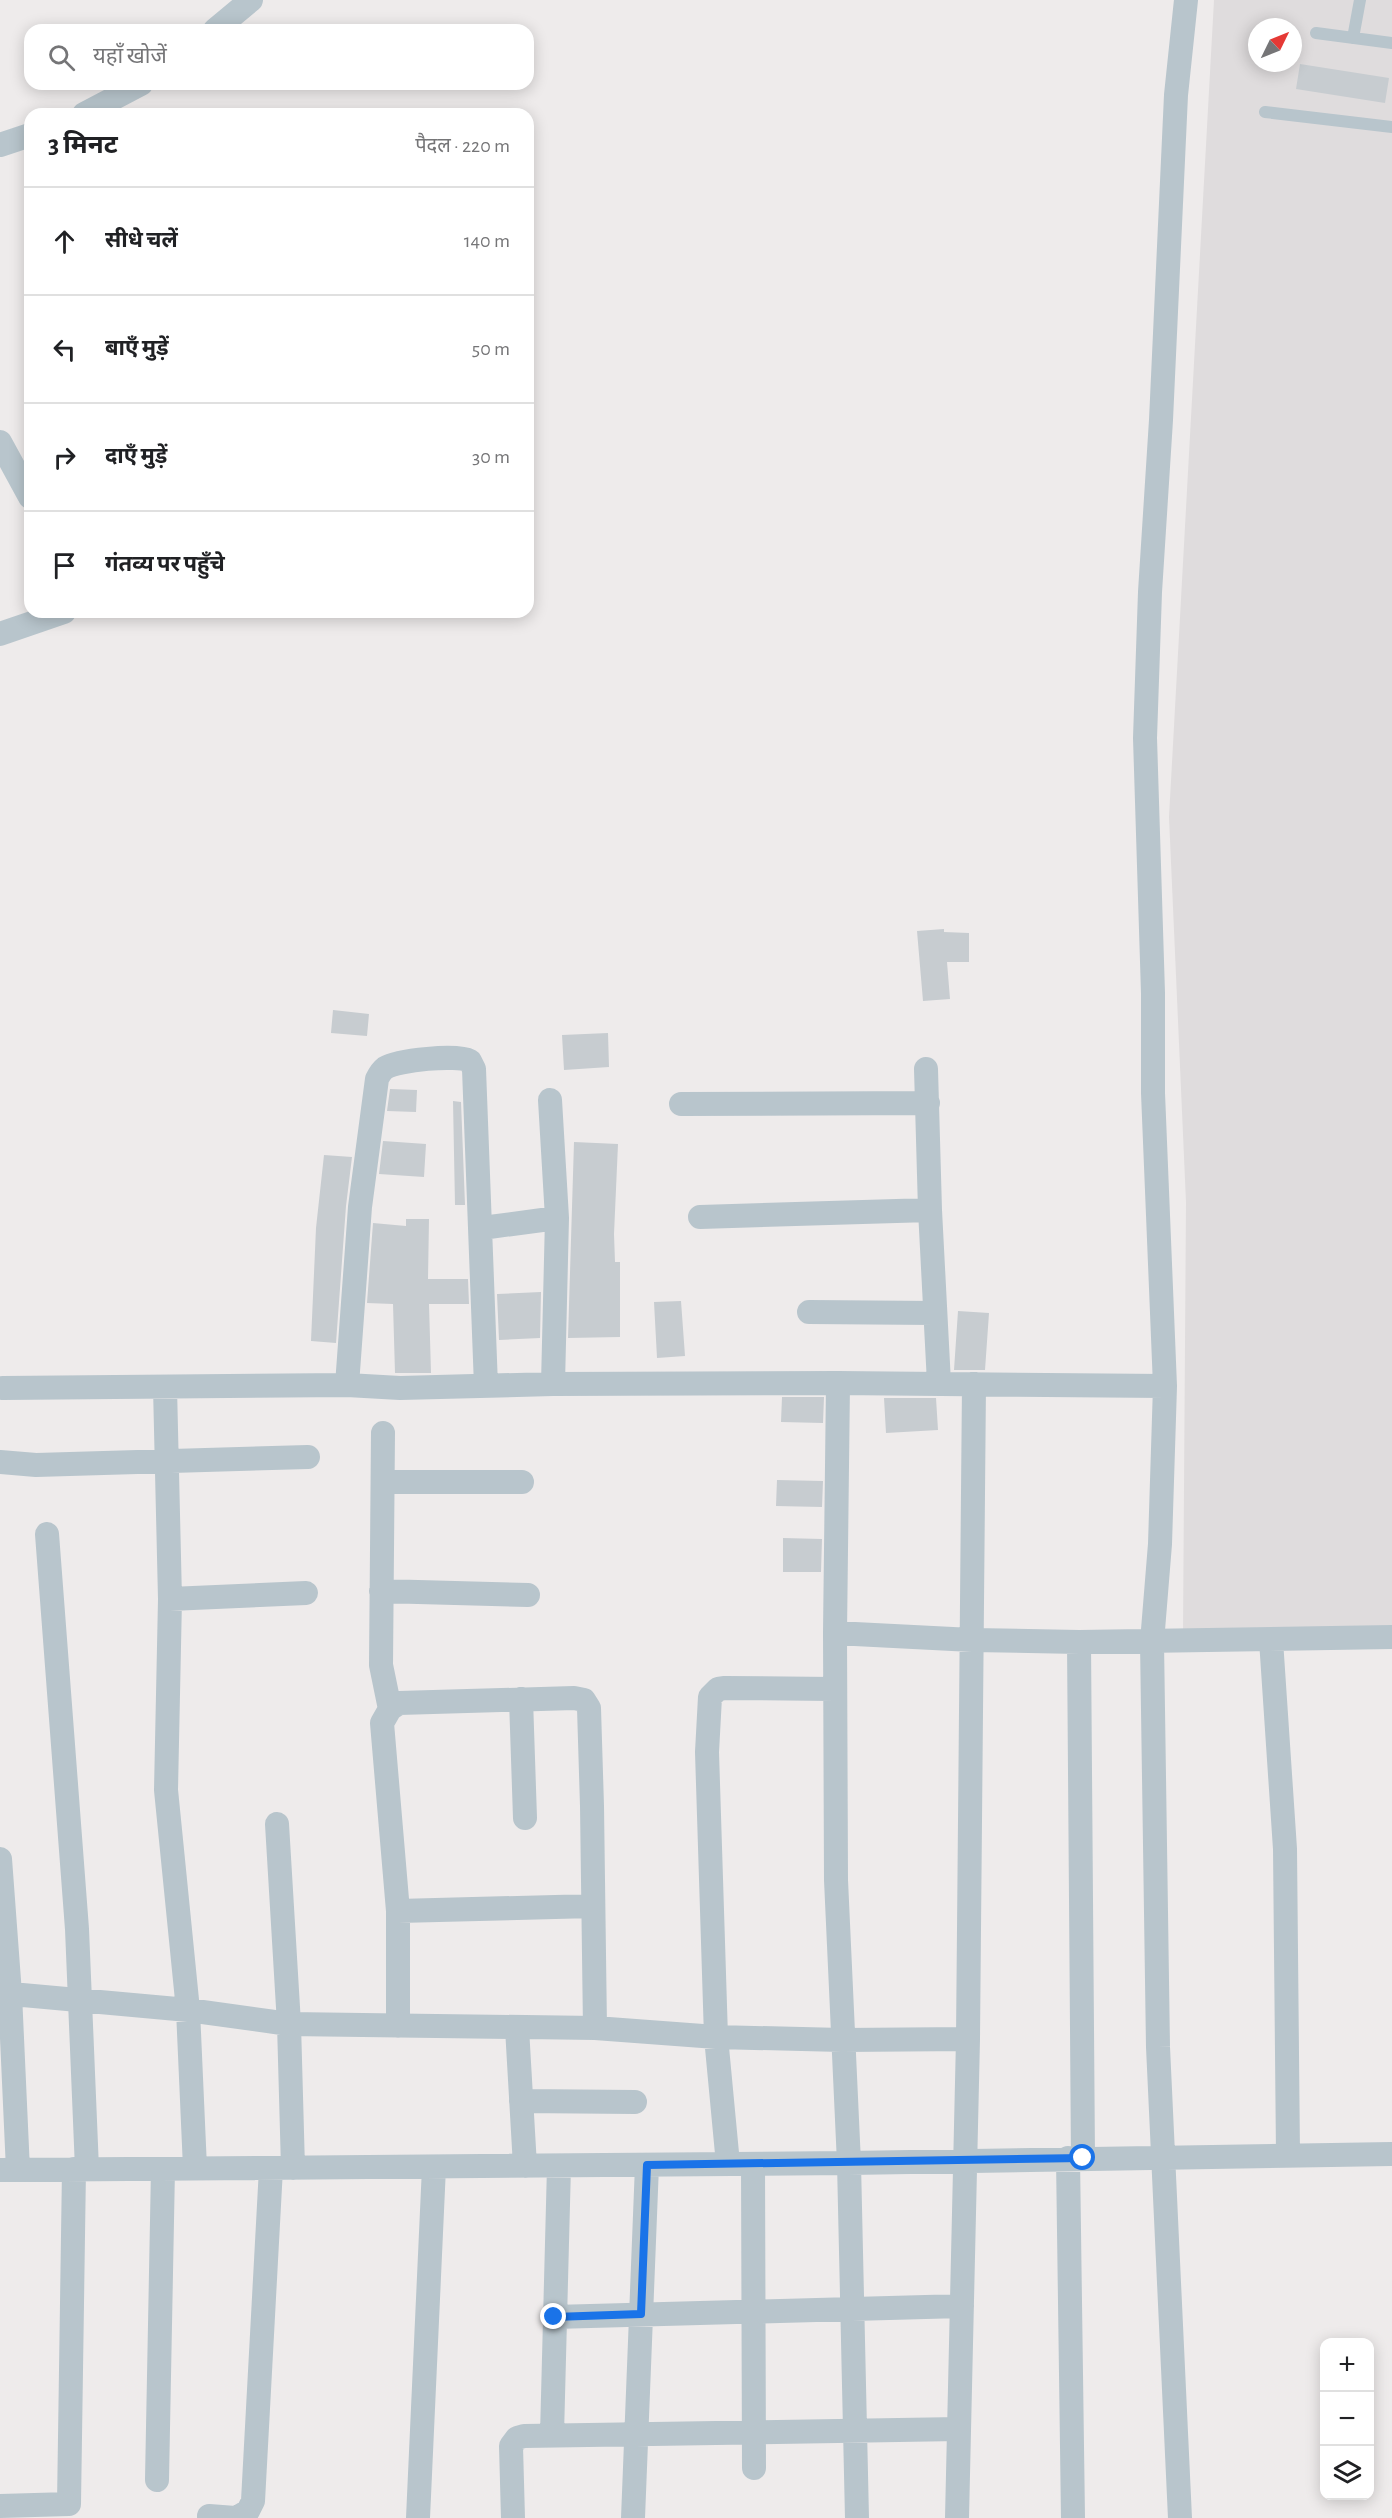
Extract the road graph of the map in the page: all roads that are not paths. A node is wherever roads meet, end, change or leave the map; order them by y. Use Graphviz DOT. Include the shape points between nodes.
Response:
graph roads {
  1 [pos="251,0"];
  2 [pos="1186,0"];
  3 [pos="1360,0"];
  4 [pos="222,24"];
  5 [pos="1316,33"];
  6 [pos="1353,38"];
  7 [pos="1392,43"];
  8 [pos="130,90"];
  9 [pos="95,108"];
  10 [pos="1265,112"];
  11 [pos="1392,127"];
  12 [pos="24,137"];
  13 [pos="0,145"];
  14 [pos="0,442"];
  15 [pos="24,486"];
  16 [pos="47,618"];
  17 [pos="0,634"];
  18 [pos="926,1069"];
  19 [pos="550,1100"];
  20 [pos="928,1103"];
  21 [pos="681,1104"];
  22 [pos="930,1210"];
  23 [pos="700,1217"];
  24 [pos="556,1218"];
  25 [pos="482,1228"];
  26 [pos="809,1312"];
  27 [pos="935,1313"];
  28 [pos="838,1383"];
  29 [pos="939,1383"];
  30 [pos="553,1384"];
  31 [pos="974,1384"];
  32 [pos="347,1385"];
  33 [pos="486,1386"];
  34 [pos="1165,1386"];
  35 [pos="165,1387"];
  36 [pos="3,1388"];
  37 [pos="383,1433"];
  38 [pos="308,1457"];
  39 [pos="167,1460"];
  40 [pos="0,1462"];
  41 [pos="383,1482"];
  42 [pos="522,1482"];
  43 [pos="47,1534"];
  44 [pos="381,1591"];
  45 [pos="306,1593"];
  46 [pos="528,1595"];
  47 [pos="170,1599"];
  48 [pos="836,1633"];
  49 [pos="1392,1637"];
  50 [pos="972,1640"];
  51 [pos="1271,1640"];
  52 [pos="1079,1642"];
  53 [pos="1152,1642"];
  54 [pos="834,1689"];
  55 [pos="521,1699"];
  56 [pos="390,1709"];
  57 [pos="525,1818"];
  58 [pos="277,1824"];
  59 [pos="0,1859"];
  60 [pos="593,1906"];
  61 [pos="398,1911"];
  62 [pos="5,1994"];
  63 [pos="80,2000"];
  64 [pos="188,2010"];
  65 [pos="289,2024"];
  66 [pos="398,2026"];
  67 [pos="517,2028"];
  68 [pos="595,2028"];
  69 [pos="716,2037"];
  70 [pos="968,2039"];
  71 [pos="842,2040"];
  72 [pos="521,2102"];
  73 [pos="635,2102"];
  74 [pos="1392,2154"];
  75 [pos="1288,2155"];
  76 [pos="1163,2157"];
  77 [pos="1076,2158"];
  78 [pos="966,2160"];
  79 [pos="849,2163"];
  80 [pos="728,2164"];
  81 [pos="753,2164"];
  82 [pos="647,2165"];
  83 [pos="525,2166"];
  84 [pos="559,2166"];
  85 [pos="434,2167"];
  86 [pos="195,2168"];
  87 [pos="282,2168"];
  88 [pos="80,2169"];
  89 [pos="163,2169"];
  90 [pos="9,2170"];
  91 [pos="962,2306"];
  92 [pos="852,2309"];
  93 [pos="754,2311"];
  94 [pos="641,2314"];
  95 [pos="554,2317"];
  96 [pos="959,2429"];
  97 [pos="855,2431"];
  98 [pos="754,2432"];
  99 [pos="637,2433"];
  100 [pos="552,2435"];
  101 [pos="754,2468"];
  102 [pos="157,2480"];
  103 [pos="0,2506"];
  104 [pos="209,2518"];
  105 [pos="236,2518"];
  106 [pos="418,2518"];
  107 [pos="514,2518"];
  108 [pos="633,2518"];
  109 [pos="857,2518"];
  110 [pos="957,2518"];
  111 [pos="1073,2518"];
  112 [pos="1180,2518"];
  1 -- 4 [label="street"];
  2 -- 34 [label="street" via="1176,95 1145,738"];
  3 -- 6 [label="lane"];
  5 -- 6 [label="lane"];
  6 -- 7 [label="lane"];
  8 -- 9 [label="street"];
  10 -- 11 [label="lane"];
  12 -- 13 [label="street"];
  14 -- 15 [label="street"];
  16 -- 17 [label="street"];
  18 -- 20 [label="street"];
  19 -- 24 [label="street"];
  20 -- 21 [label="street"];
  20 -- 22 [label="street"];
  22 -- 23 [label="street"];
  22 -- 27 [label="street"];
  24 -- 25 [label="street"];
  24 -- 30 [label="street"];
  25 -- 32 [label="street" via="474,1069 470,1061 456,1057 386,1067 377,1079 360,1207"];
  25 -- 33 [label="street"];
  26 -- 27 [label="street"];
  27 -- 29 [label="street"];
  28 -- 29 [label="street"];
  28 -- 30 [label="street"];
  28 -- 48 [label="street"];
  29 -- 31 [label="street"];
  30 -- 33 [label="street"];
  31 -- 34 [label="street"];
  31 -- 50 [label="street"];
  32 -- 33 [label="street"];
  32 -- 35 [label="street"];
  34 -- 53 [label="street" via="1160,1544"];
  35 -- 36 [label="street"];
  35 -- 39 [label="street"];
  37 -- 41 [label="street"];
  38 -- 39 [label="street"];
  39 -- 40 [label="street" via="36,1465"];
  39 -- 47 [label="street"];
  41 -- 42 [label="street"];
  41 -- 44 [label="street"];
  43 -- 63 [label="street"];
  44 -- 46 [label="street"];
  44 -- 56 [label="street" via="381,1665"];
  45 -- 47 [label="street"];
  47 -- 64 [label="street" via="166,1790"];
  48 -- 50 [label="street"];
  48 -- 54 [label="street"];
  49 -- 51 [label="street"];
  50 -- 52 [label="street"];
  50 -- 70 [label="street"];
  51 -- 53 [label="street"];
  51 -- 75 [label="street" via="1285,1849"];
  52 -- 53 [label="street"];
  52 -- 77 [label="street"];
  53 -- 76 [label="street"];
  54 -- 69 [label="street" via="725,1688 710,1697 707,1752"];
  54 -- 71 [label="street"];
  55 -- 56 [label="street" via="399,1703"];
  55 -- 57 [label="street"];
  55 -- 60 [label="street" via="574,1698 588,1704"];
  56 -- 61 [label="street" via="382,1723"];
  58 -- 65 [label="street"];
  59 -- 62 [label="street"];
  60 -- 61 [label="street"];
  60 -- 68 [label="street"];
  61 -- 66 [label="street"];
  62 -- 63 [label="street"];
  62 -- 90 [label="street"];
  63 -- 64 [label="street"];
  63 -- 88 [label="street"];
  64 -- 65 [label="street"];
  64 -- 86 [label="street"];
  65 -- 66 [label="street"];
  65 -- 87 [label="street"];
  66 -- 67 [label="street"];
  67 -- 68 [label="street"];
  67 -- 72 [label="street"];
  68 -- 69 [label="street"];
  69 -- 71 [label="street"];
  69 -- 80 [label="street"];
  70 -- 71 [label="street"];
  70 -- 78 [label="street"];
  71 -- 79 [label="street"];
  72 -- 73 [label="street"];
  72 -- 83 [label="street"];
  74 -- 75 [label="street"];
  75 -- 76 [label="street"];
  76 -- 77 [label="street"];
  76 -- 112 [label="street"];
  77 -- 78 [label="street"];
  77 -- 111 [label="street"];
  78 -- 79 [label="street"];
  78 -- 91 [label="street"];
  79 -- 81 [label="street"];
  79 -- 92 [label="street"];
  80 -- 81 [label="street"];
  80 -- 82 [label="street"];
  81 -- 93 [label="street"];
  82 -- 84 [label="street"];
  82 -- 94 [label="street"];
  83 -- 84 [label="street"];
  83 -- 85 [label="street"];
  84 -- 95 [label="street"];
  85 -- 87 [label="street"];
  85 -- 106 [label="street"];
  86 -- 87 [label="street"];
  86 -- 89 [label="street"];
  87 -- 105 [label="street" via="254,2501 248,2511"];
  88 -- 89 [label="street"];
  88 -- 90 [label="street"];
  88 -- 103 [label="street" via="69,2504"];
  89 -- 102 [label="street"];
  91 -- 92 [label="street"];
  91 -- 96 [label="street"];
  92 -- 93 [label="street"];
  92 -- 97 [label="street"];
  93 -- 94 [label="street"];
  93 -- 98 [label="street"];
  94 -- 95 [label="street"];
  94 -- 99 [label="street"];
  95 -- 100 [label="street"];
  96 -- 97 [label="street"];
  96 -- 110 [label="street"];
  97 -- 98 [label="street"];
  97 -- 109 [label="street"];
  98 -- 99 [label="street"];
  98 -- 101 [label="street"];
  99 -- 100 [label="street"];
  99 -- 108 [label="street"];
  100 -- 107 [label="street" via="524,2436 513,2443"];
  104 -- 105 [label="street"];
}
